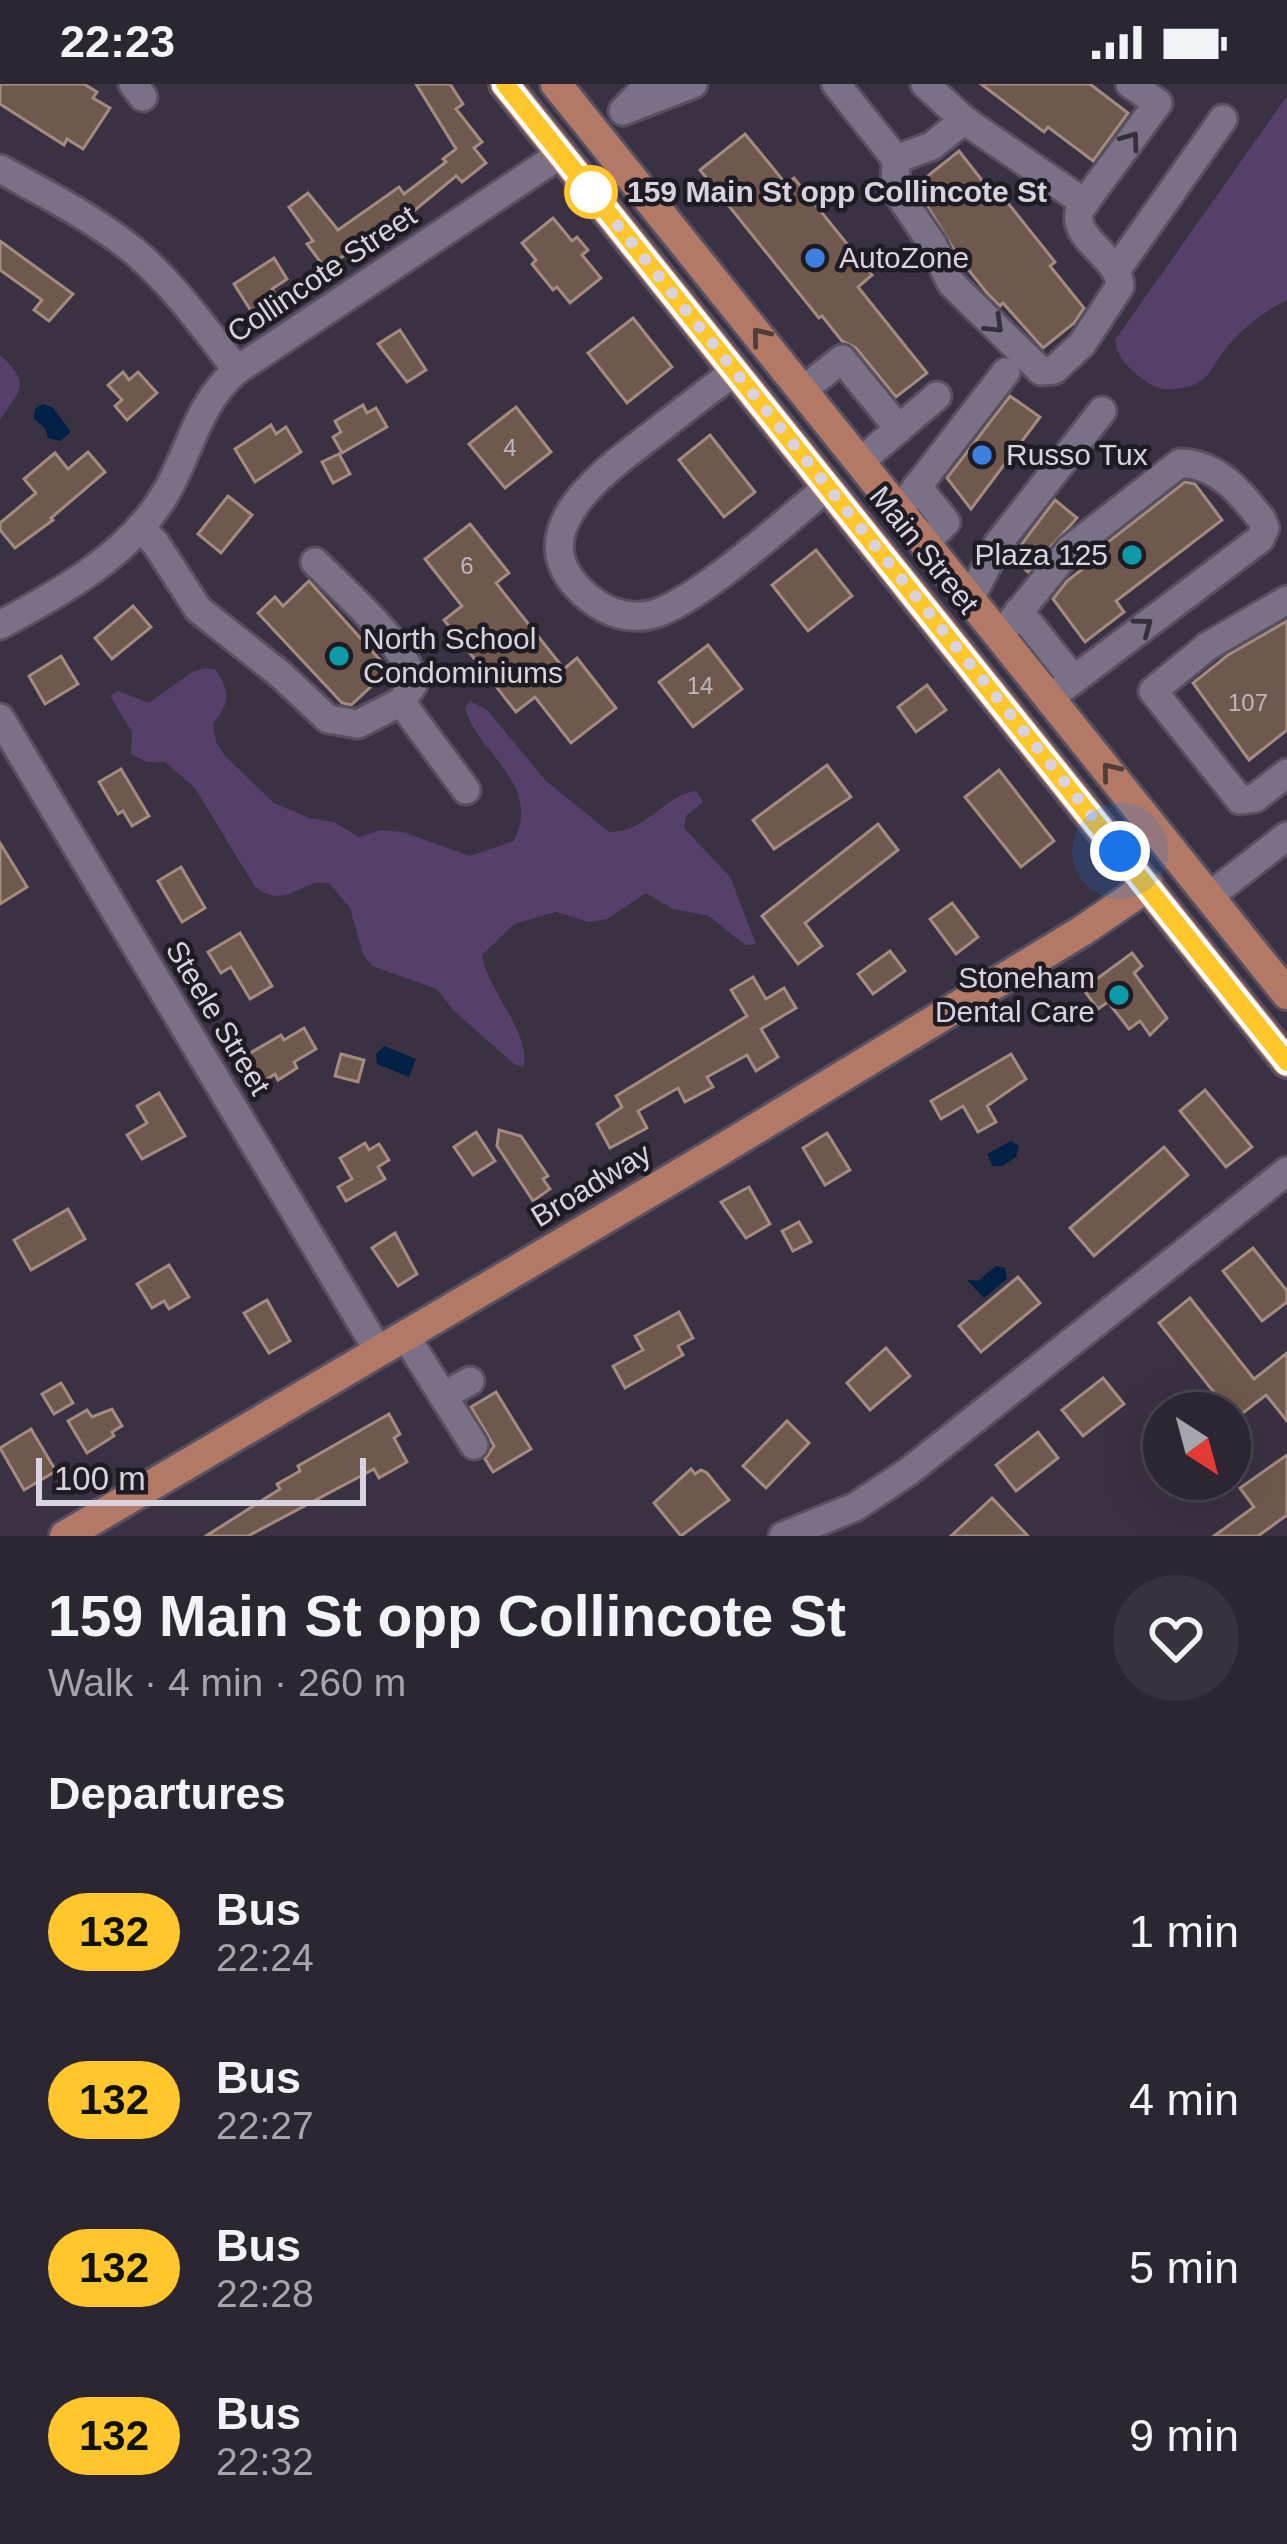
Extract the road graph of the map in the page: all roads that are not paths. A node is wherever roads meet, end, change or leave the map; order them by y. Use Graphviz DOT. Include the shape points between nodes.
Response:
graph roads {
  1 [pos="505,84"];
  2 [pos="556,84"];
  3 [pos="649,84"];
  4 [pos="693,84"];
  5 [pos="836,84"];
  6 [pos="925,84"];
  7 [pos="1130,84"];
  8 [pos="623,111"];
  9 [pos="1223,119"];
  10 [pos="964,120"];
  11 [pos="597,133"];
  12 [pos="561,154"];
  13 [pos="896,160"];
  14 [pos="0,169"];
  15 [pos="1084,203"];
  16 [pos="671,224"];
  17 [pos="620,229"];
  18 [pos="1117,269"];
  19 [pos="237,370"];
  20 [pos="734,371"];
  21 [pos="1006,372"];
  22 [pos="803,390"];
  23 [pos="937,396"];
  24 [pos="1102,411"];
  25 [pos="898,429"];
  26 [pos="861,460"];
  27 [pos="828,488"];
  28 [pos="908,497"];
  29 [pos="140,526"];
  30 [pos="315,562"];
  31 [pos="971,597"];
  32 [pos="1287,600"];
  33 [pos="1010,622"];
  34 [pos="0,625"];
  35 [pos="1062,688"];
  36 [pos="401,701"];
  37 [pos="0,718"];
  38 [pos="1287,773"];
  39 [pos="466,790"];
  40 [pos="1287,836"];
  41 [pos="1148,886"];
  42 [pos="1210,896"];
  43 [pos="1287,994"];
  44 [pos="1287,1062"];
  45 [pos="1278,1178"];
  46 [pos="1287,1209"];
  47 [pos="393,1344"];
  48 [pos="470,1381"];
  49 [pos="443,1396"];
  50 [pos="473,1445"];
  51 [pos="65,1536"];
  52 [pos="784,1536"];
  1 -- 12 [label="main road, Main Street"];
  2 -- 11 [label="main road, Main Street"];
  3 -- 8 [label="street"];
  4 -- 8 [label="street"];
  5 -- 13 [label="street"];
  6 -- 10 [label="street"];
  15 -- 7 [label="street, one-way" via="1158,104"];
  8 -- 11 [label="street"];
  9 -- 18 [label="street"];
  10 -- 13 [label="street" via="932,146"];
  10 -- 15 [label="street"];
  11 -- 16 [label="main road, Main Street"];
  12 -- 17 [label="main road, Main Street"];
  12 -- 19 [label="street, Collincote Street"];
  13 -- 18 [label="street, one-way" via="895,188 951,284 1041,371 1054,370 1082,344 1118,292"];
  14 -- 19 [label="street" via="133,251"];
  15 -- 18 [label="street" via="1079,227"];
  16 -- 17 [label="main road" via="646,240"];
  22 -- 16 [label="main road, Main Street, one-way"];
  17 -- 20 [label="main road, Main Street"];
  19 -- 29 [label="street, Collincote Street" via="212,396 170,486"];
  20 -- 27 [label="main road, Main Street"];
  20 -- 27 [label="street" via="590,483 571,508 561,544 580,590 616,614 659,612"];
  21 -- 28 [label="street"];
  22 -- 25 [label="street" via="842,359"];
  22 -- 26 [label="main road, Main Street"];
  23 -- 25 [label="street"];
  24 -- 31 [label="street" via="998,544"];
  25 -- 26 [label="street"];
  26 -- 28 [label="main road, Main Street"];
  27 -- 41 [label="main road, Main Street"];
  28 -- 31 [label="main road, Main Street" via="943,533"];
  29 -- 34 [label="street, Collincote Street" via="79,579"];
  29 -- 36 [label="street" via="198,609 328,719 358,724"];
  30 -- 36 [label="street" via="411,670 413,685"];
  31 -- 33 [label="main road, Main Street"];
  32 -- 38 [label="street" via="1208,646 1153,691 1240,800 1255,799"];
  33 -- 35 [label="main road, Main Street"];
  35 -- 33 [label="street, one-way" via="1260,539 1262,520 1227,479 1180,463 1076,544"];
  42 -- 35 [label="main road, Main Street, one-way"];
  36 -- 39 [label="street"];
  37 -- 47 [label="street, Steele Street"];
  40 -- 42 [label="street"];
  41 -- 44 [label="main road, Main Street"];
  41 -- 47 [label="main road, Broadway"];
  42 -- 43 [label="main road, Main Street"];
  45 -- 46 [label="street"];
  45 -- 52 [label="street" via="908,1472 855,1507"];
  47 -- 49 [label="street, Steele Street"];
  47 -- 51 [label="main road, Broadway"];
  48 -- 49 [label="street"];
  49 -- 50 [label="street, Steele Street"];
}
